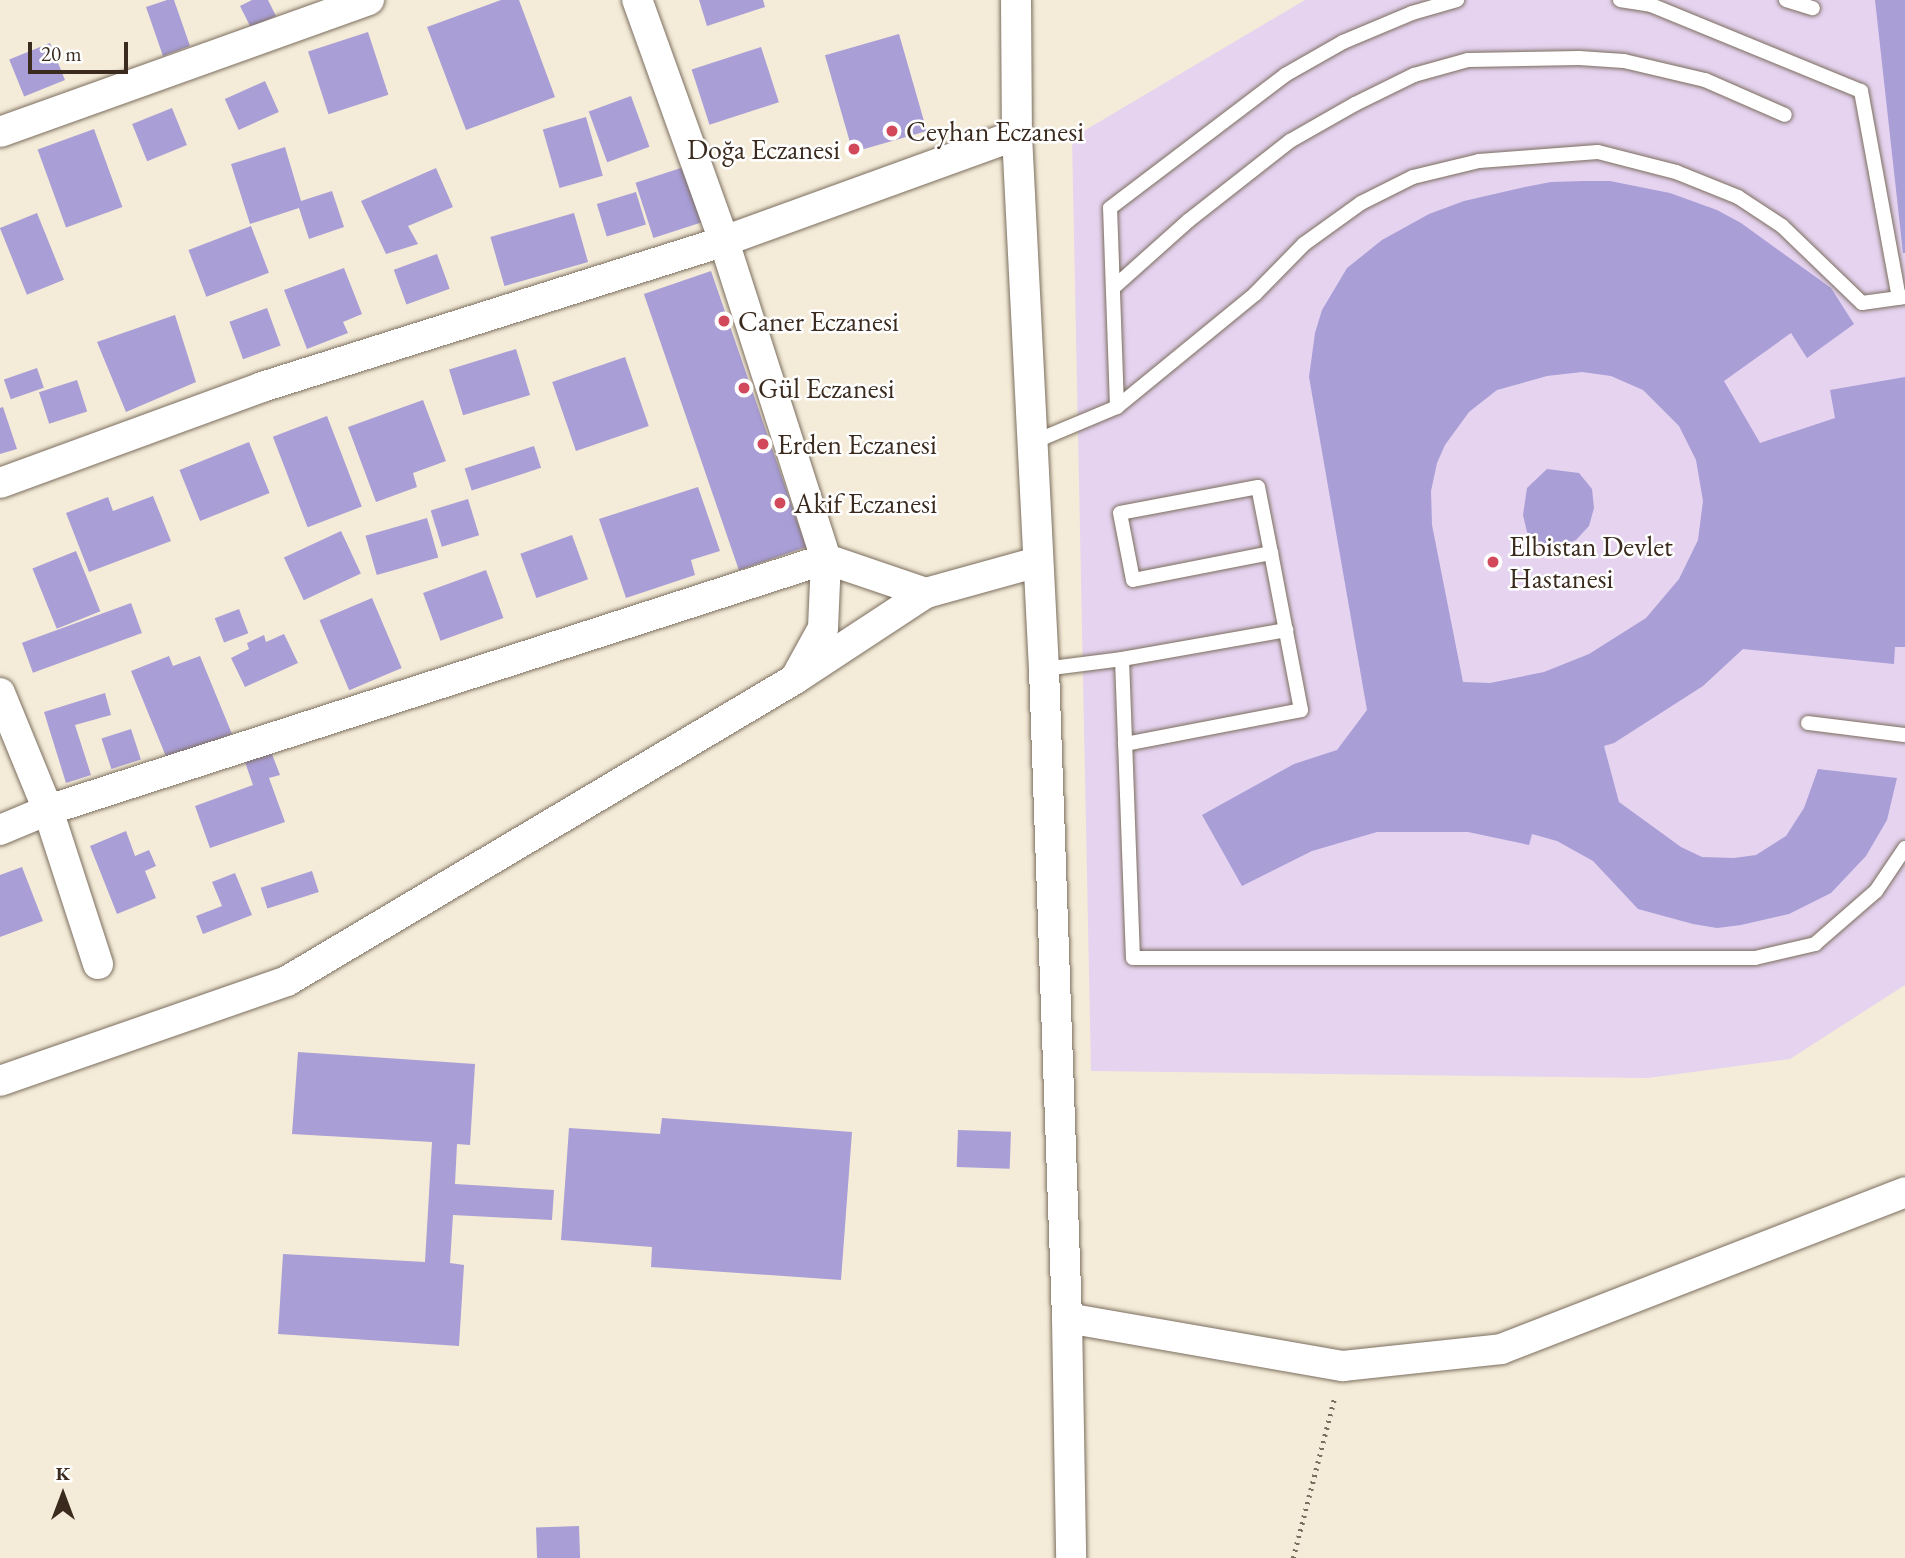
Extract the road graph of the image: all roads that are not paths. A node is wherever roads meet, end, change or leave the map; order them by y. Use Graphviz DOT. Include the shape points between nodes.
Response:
graph roads {
  1 [pos="369,0"];
  2 [pos="637,0"];
  3 [pos="1016,0"];
  4 [pos="1457,0"];
  5 [pos="1620,0"];
  6 [pos="1786,0"];
  7 [pos="1652,2"];
  8 [pos="1813,8"];
  9 [pos="1785,115"];
  10 [pos="0,132"];
  11 [pos="1017,135"];
  12 [pos="724,241"];
  13 [pos="1113,288"];
  14 [pos="1902,297"];
  15 [pos="1117,407"];
  16 [pos="1031,443"];
  17 [pos="0,483"];
  18 [pos="1271,553"];
  19 [pos="827,558"];
  20 [pos="1038,562"];
  21 [pos="926,593"];
  22 [pos="1286,630"];
  23 [pos="1122,659"];
  24 [pos="1044,669"];
  25 [pos="795,680"];
  26 [pos="0,693"];
  27 [pos="1808,723"];
  28 [pos="1905,735"];
  29 [pos="1125,744"];
  30 [pos="48,810"];
  31 [pos="0,830"];
  32 [pos="1905,848"];
  33 [pos="97,964"];
  34 [pos="0,1081"];
  35 [pos="1905,1192"];
  36 [pos="1067,1318"];
  37 [pos="1071,1558"];
  1 -- 10 [label="street"];
  2 -- 12 [label="street"];
  3 -- 11 [label="street"];
  4 -- 13 [label="lane" via="1343,42 1285,75 1110,208"];
  5 -- 7 [label="lane"];
  6 -- 8 [label="lane"];
  7 -- 14 [label="lane" via="1861,91"];
  9 -- 13 [label="lane" via="1705,80 1624,61 1468,60 1414,75 1290,141 1188,221"];
  11 -- 12 [label="street"];
  11 -- 16 [label="street"];
  12 -- 17 [label="street" via="262,387"];
  12 -- 19 [label="street"];
  13 -- 15 [label="lane"];
  14 -- 15 [label="lane" via="1863,303 1782,226 1738,197 1676,172 1598,152 1479,161 1413,177 1361,203 1304,244 1255,294"];
  15 -- 16 [label="lane"];
  16 -- 20 [label="street"];
  18 -- 18 [label="lane" via="1258,487 1120,513 1133,580"];
  18 -- 22 [label="lane"];
  19 -- 21 [label="street"];
  19 -- 25 [label="street" via="822,628"];
  19 -- 30 [label="street"];
  20 -- 21 [label="street"];
  20 -- 24 [label="street"];
  21 -- 25 [label="street"];
  22 -- 23 [label="lane"];
  22 -- 29 [label="lane" via="1301,710"];
  23 -- 24 [label="lane"];
  23 -- 29 [label="lane"];
  24 -- 36 [label="street"];
  25 -- 34 [label="street" via="287,981"];
  26 -- 30 [label="street"];
  27 -- 28 [label="lane"];
  29 -- 32 [label="lane" via="1133,958 1755,958 1815,944 1876,891"];
  30 -- 31 [label="street"];
  30 -- 33 [label="street"];
  35 -- 36 [label="street" via="1501,1349 1343,1366"];
  36 -- 37 [label="street"];
}
